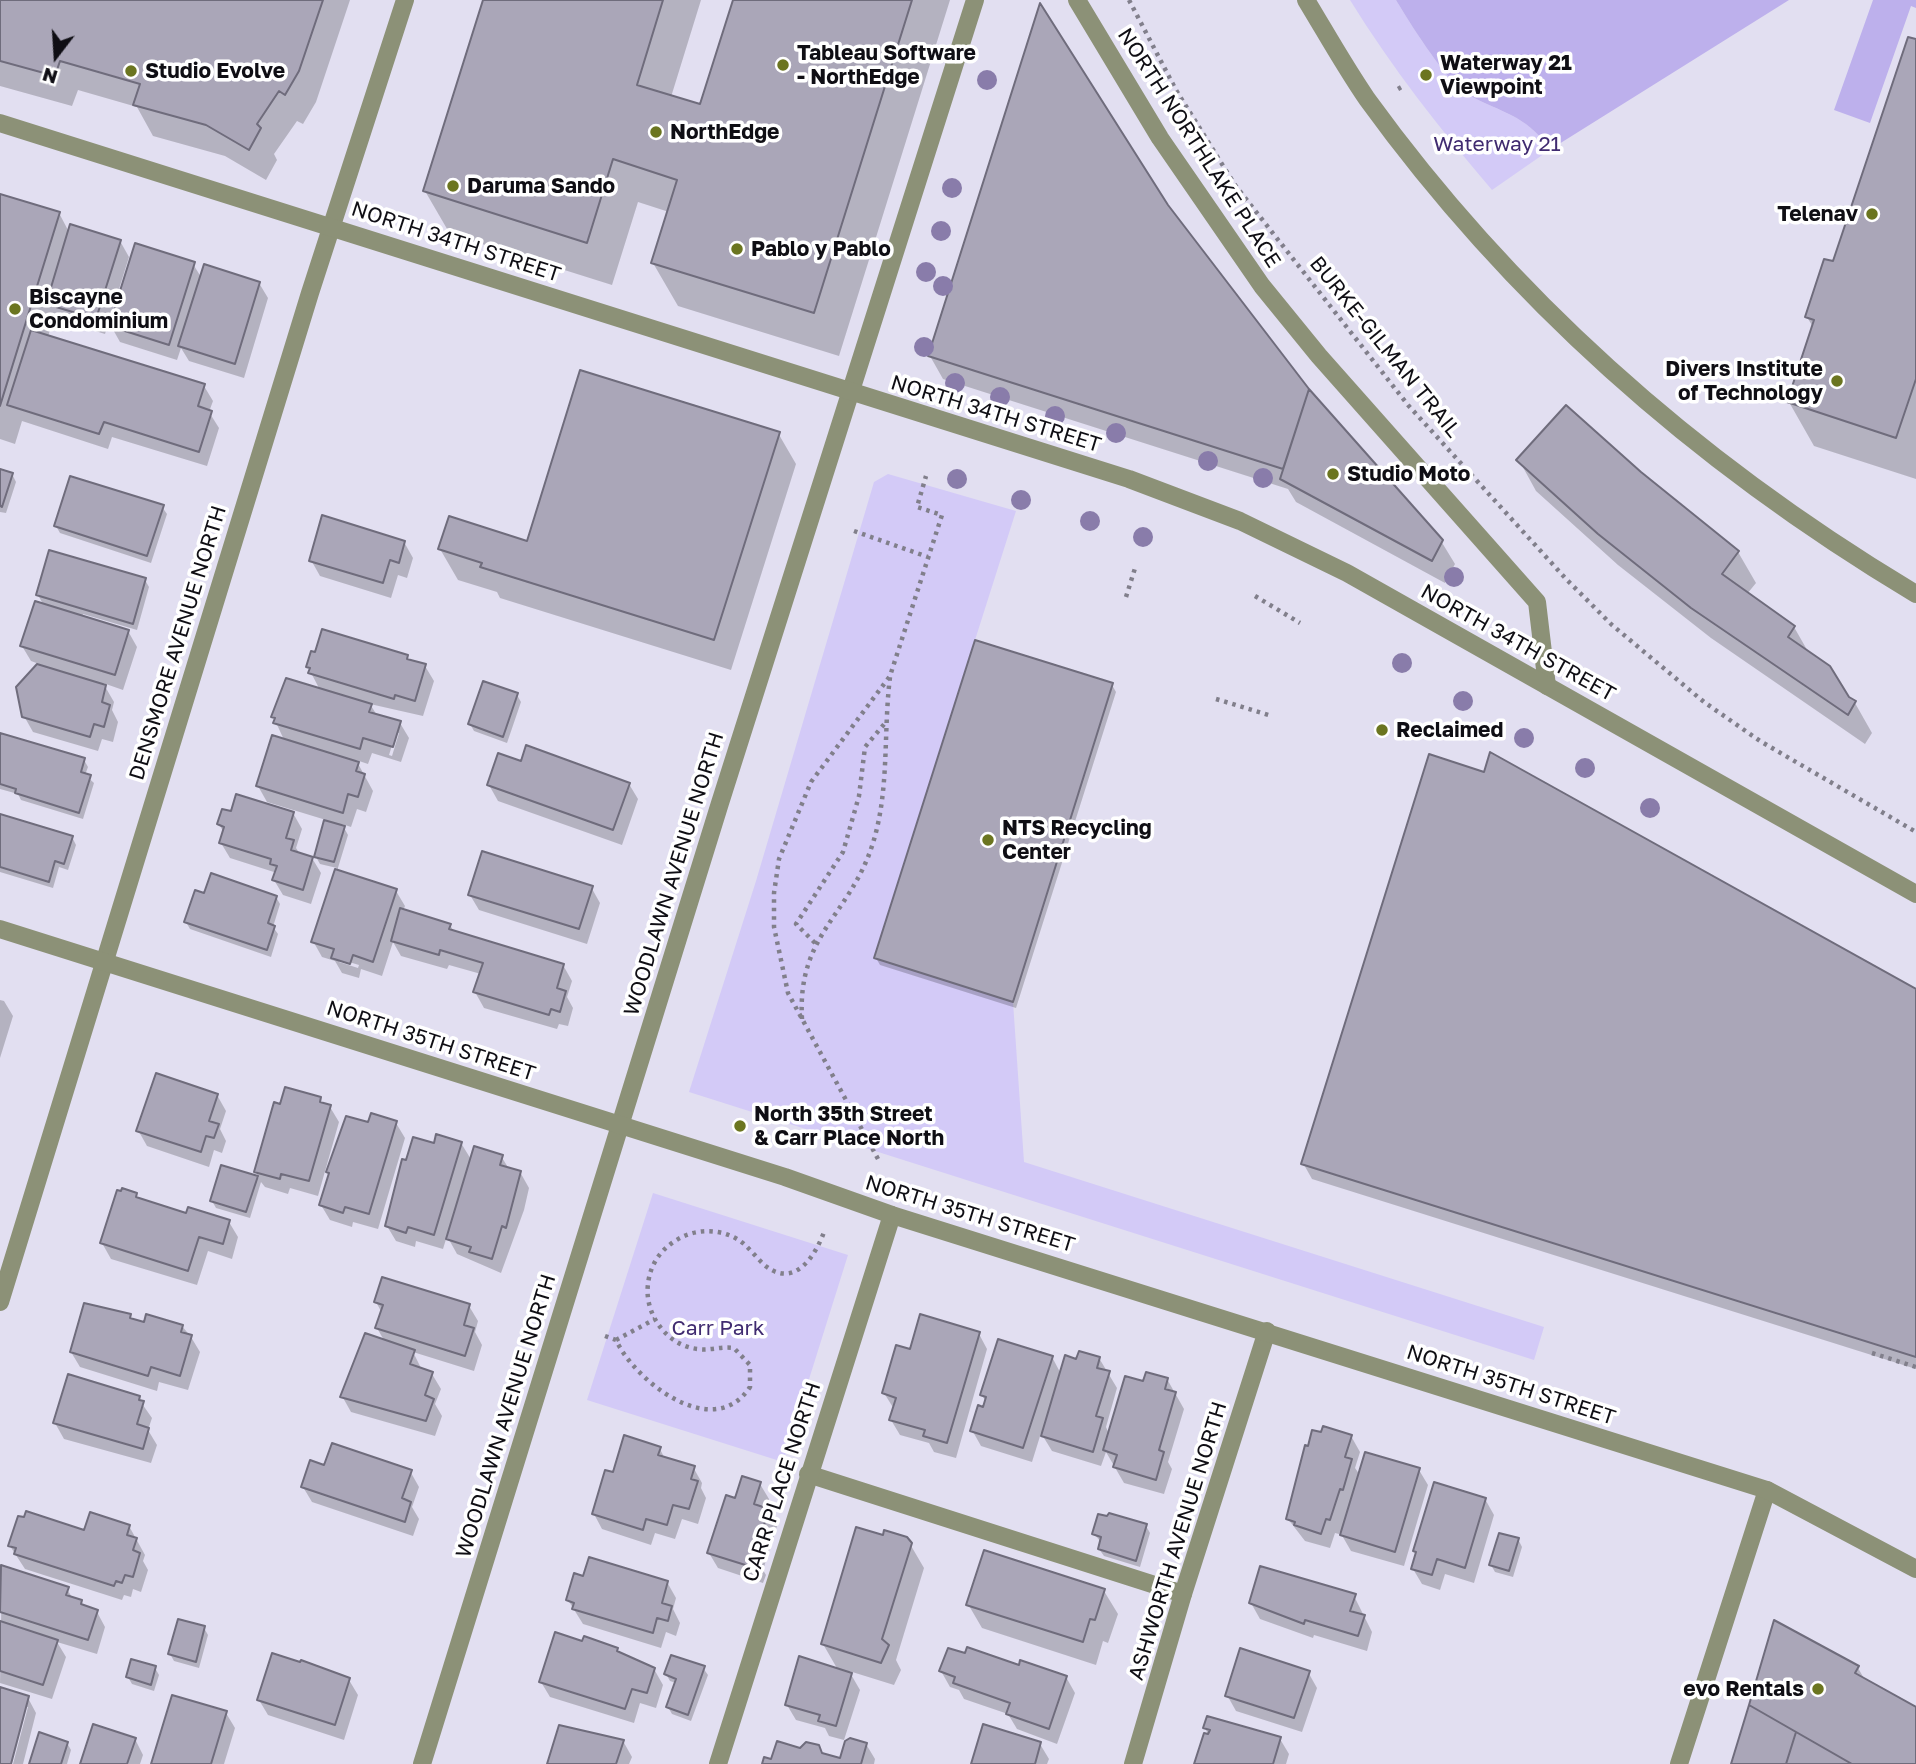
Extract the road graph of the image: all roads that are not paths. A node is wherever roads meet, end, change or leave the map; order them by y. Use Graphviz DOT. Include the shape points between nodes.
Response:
graph roads {
  1 [pos="404,0"];
  2 [pos="975,0"];
  3 [pos="1077,0"];
  4 [pos="1306,0"];
  5 [pos="0,123"];
  6 [pos="331,226"];
  7 [pos="849,392"];
  8 [pos="1916,594"];
  9 [pos="1547,686"];
  10 [pos="1916,894"];
  11 [pos="0,929"];
  12 [pos="103,961"];
  13 [pos="620,1125"];
  14 [pos="892,1215"];
  15 [pos="0,1302"];
  16 [pos="1267,1331"];
  17 [pos="808,1474"];
  18 [pos="1767,1490"];
  19 [pos="1916,1569"];
  20 [pos="1183,1594"];
  21 [pos="422,1764"];
  22 [pos="718,1764"];
  23 [pos="1133,1764"];
  24 [pos="1679,1764"];
  1 -- 6 [label="street, DENSMORE AVENUE NORTH"];
  2 -- 7 [label="street, WOODLAWN AVENUE NORTH"];
  3 -- 9 [label="street, NORTH NORTHLAKE PLACE" via="1160,138 1262,286 1537,602"];
  4 -- 8 [label="street" via="1366,98 1466,224 1556,318 1629,387 1724,466 1784,511"];
  5 -- 6 [label="street, NORTH 34TH STREET"];
  6 -- 7 [label="street, NORTH 34TH STREET"];
  6 -- 12 [label="street, DENSMORE AVENUE NORTH"];
  7 -- 9 [label="street, NORTH 34TH STREET" via="1129,479 1240,522 1347,573"];
  7 -- 13 [label="street, WOODLAWN AVENUE NORTH"];
  9 -- 10 [label="street, NORTH 34TH STREET"];
  11 -- 12 [label="street, NORTH 35TH STREET"];
  12 -- 13 [label="street, NORTH 35TH STREET"];
  12 -- 15 [label="street, DENSMORE AVENUE NORTH"];
  13 -- 14 [label="street, NORTH 35TH STREET"];
  13 -- 21 [label="street, WOODLAWN AVENUE NORTH"];
  14 -- 16 [label="street, NORTH 35TH STREET"];
  14 -- 17 [label="street, CARR PLACE NORTH"];
  16 -- 18 [label="street, NORTH 35TH STREET"];
  16 -- 20 [label="street, ASHWORTH AVENUE NORTH"];
  17 -- 20 [label="street"];
  17 -- 22 [label="street, CARR PLACE NORTH"];
  18 -- 19 [label="street, NORTH 35TH STREET"];
  18 -- 24 [label="street"];
  20 -- 23 [label="street, ASHWORTH AVENUE NORTH"];
}
